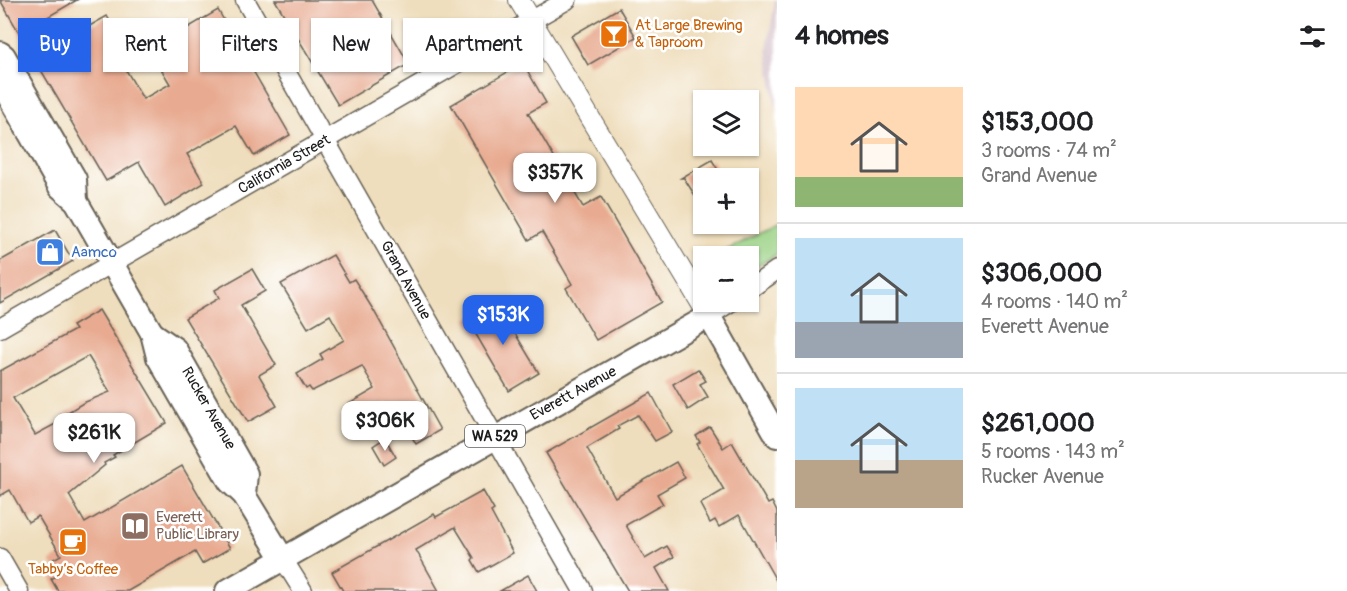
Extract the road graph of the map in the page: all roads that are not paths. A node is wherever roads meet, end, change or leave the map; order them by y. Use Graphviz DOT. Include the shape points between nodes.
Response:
graph roads {
  1 [pos="246,0"];
  2 [pos="519,0"];
  3 [pos="567,0"];
  4 [pos="529,18"];
  5 [pos="536,18"];
  6 [pos="543,41"];
  7 [pos="0,53"];
  8 [pos="443,72"];
  9 [pos="0,81"];
  10 [pos="327,139"];
  11 [pos="76,201"];
  12 [pos="112,264"];
  13 [pos="777,270"];
  14 [pos="759,282"];
  15 [pos="715,312"];
  16 [pos="709,316"];
  17 [pos="0,328"];
  18 [pos="777,436"];
  19 [pos="495,437"];
  20 [pos="0,558"];
  21 [pos="283,559"];
  22 [pos="19,591"];
  23 [pos="227,591"];
  24 [pos="303,591"];
  25 [pos="583,591"];
  1 -- 10 [label="street, Grand Avenue"];
  2 -- 4 [label="main road"];
  3 -- 5 [label="street, California Street"];
  6 -- 16 [label="main road"];
  7 -- 11 [label="main road, Rucker Avenue" via="75,179"];
  8 -- 10 [label="street, California Street"];
  9 -- 11 [label="main road, Rucker Avenue" via="60,187"];
  10 -- 12 [label="street, California Street"];
  10 -- 19 [label="street, Grand Avenue"];
  11 -- 12 [label="main road, Rucker Avenue"];
  12 -- 17 [label="street, California Street"];
  12 -- 21 [label="main road, Rucker Avenue" via="207,443"];
  13 -- 14 [label="street"];
  15 -- 16 [label="street, Everett Avenue"];
  16 -- 18 [label="main road"];
  16 -- 19 [label="main road, Everett Avenue / WA 529"];
  19 -- 21 [label="main road, Everett Avenue / WA 529"];
  19 -- 25 [label="street, Grand Avenue"];
  20 -- 22 [label="street"];
  21 -- 23 [label="main road, Everett Avenue / WA 529"];
  21 -- 24 [label="street, Rucker Avenue"];
}
